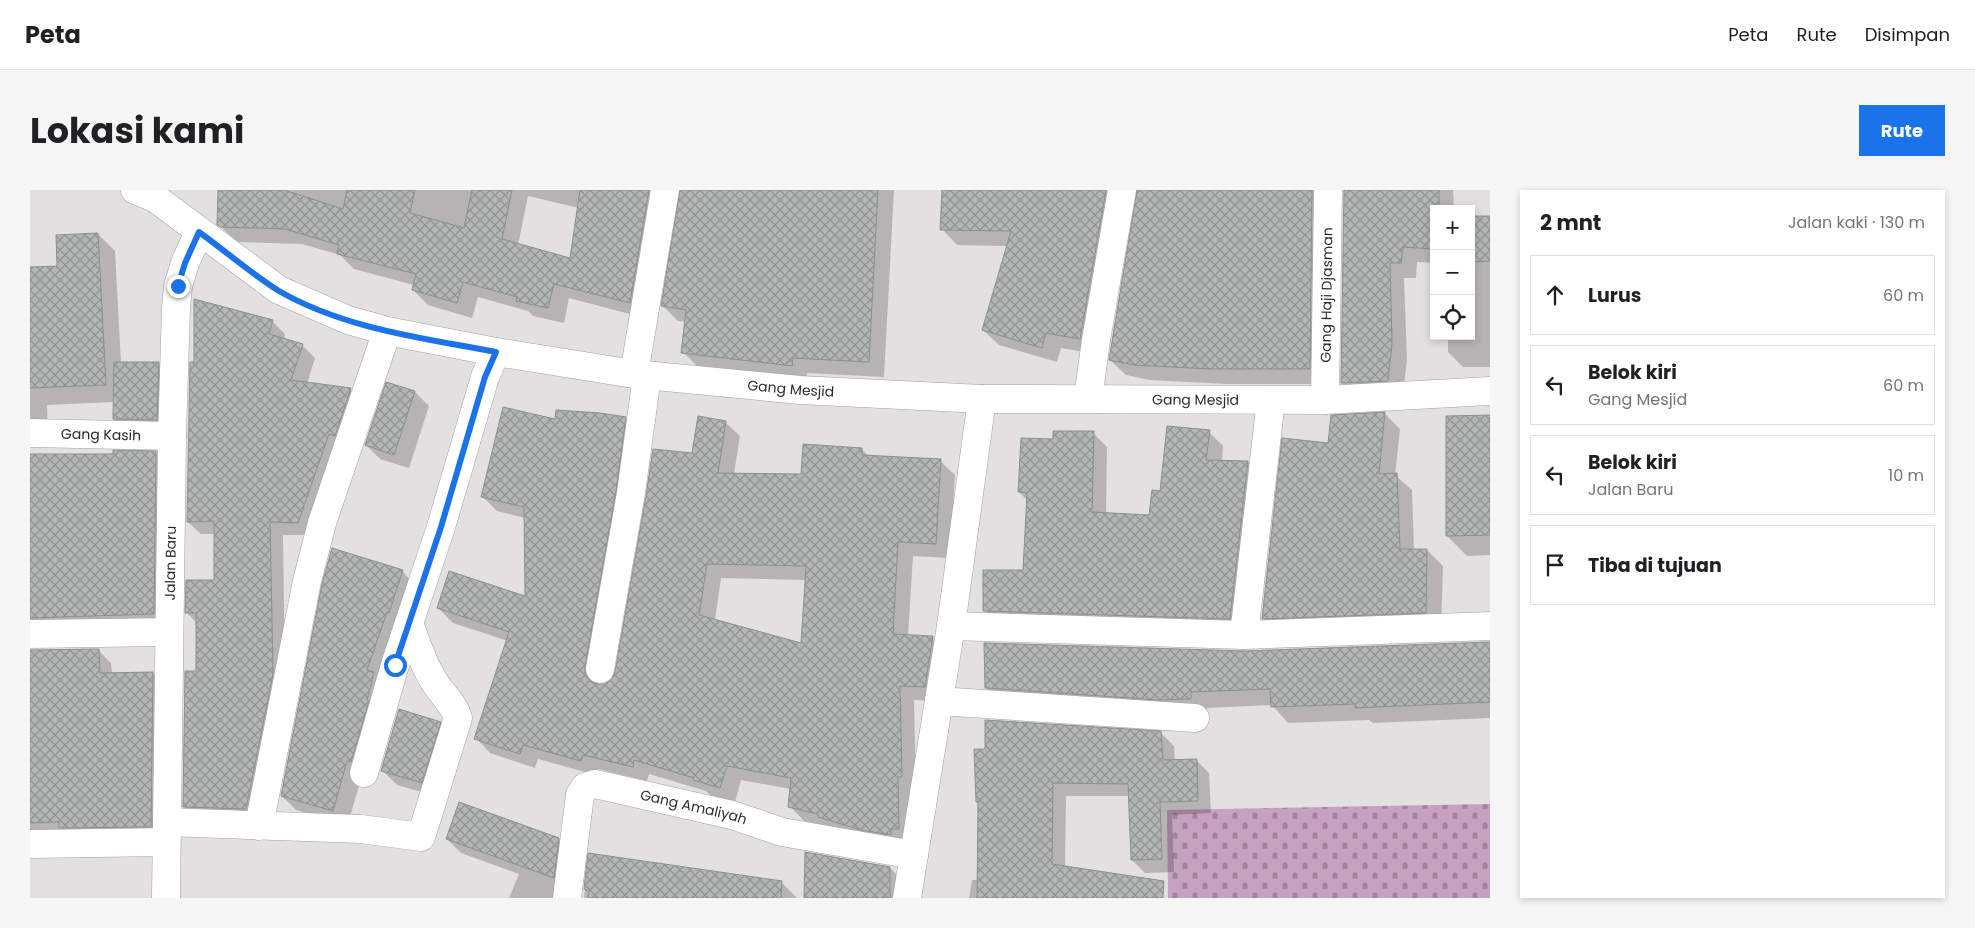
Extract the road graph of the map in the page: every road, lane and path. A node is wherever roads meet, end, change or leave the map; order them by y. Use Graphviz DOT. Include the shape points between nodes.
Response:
graph roads {
  1 [pos="665,190"];
  2 [pos="1122,190"];
  3 [pos="1328,190"];
  4 [pos="153,193"];
  5 [pos="199,232"];
  6 [pos="386,331"];
  7 [pos="496,352"];
  8 [pos="640,375"];
  9 [pos="1490,391"];
  10 [pos="982,399"];
  11 [pos="1088,399"];
  12 [pos="1271,400"];
  13 [pos="1325,400"];
  14 [pos="30,433"];
  15 [pos="172,436"];
  16 [pos="409,623"];
  17 [pos="951,626"];
  18 [pos="1490,626"];
  19 [pos="169,632"];
  20 [pos="30,634"];
  21 [pos="1244,635"];
  22 [pos="600,669"];
  23 [pos="939,702"];
  24 [pos="1195,718"];
  25 [pos="364,773"];
  26 [pos="259,826"];
  27 [pos="167,832"];
  28 [pos="30,844"];
  29 [pos="914,855"];
  30 [pos="166,898"];
  31 [pos="567,898"];
  32 [pos="908,898"];
  1 -- 8 [label="street"];
  2 -- 11 [label="street"];
  3 -- 13 [label="street, Gang Haji Djasman"];
  4 -- 5 [label="street, Gang Mesjid"];
  5 -- 6 [label="street, Gang Mesjid" via="279,290 348,320"];
  5 -- 15 [label="street, Jalan Baru" via="185,263 177,293"];
  6 -- 7 [label="street, Gang Mesjid"];
  6 -- 26 [label="street" via="322,523 307,582"];
  7 -- 8 [label="street, Gang Mesjid"];
  7 -- 16 [label="street" via="485,377"];
  8 -- 10 [label="street, Gang Mesjid" via="800,390"];
  8 -- 22 [label="street" via="631,493"];
  9 -- 13 [label="street, Gang Mesjid"];
  10 -- 11 [label="street, Gang Mesjid"];
  10 -- 17 [label="street"];
  11 -- 12 [label="street, Gang Mesjid"];
  12 -- 13 [label="street, Gang Mesjid"];
  12 -- 21 [label="street"];
  14 -- 15 [label="street, Gang Kasih"];
  15 -- 19 [label="street, Jalan Baru"];
  16 -- 25 [label="street"];
  16 -- 26 [label="street" via="432,679 455,708 458,718 421,837 361,829"];
  17 -- 21 [label="street"];
  17 -- 23 [label="street"];
  18 -- 21 [label="street"];
  19 -- 20 [label="street"];
  19 -- 27 [label="street, Jalan Baru"];
  23 -- 24 [label="street"];
  23 -- 29 [label="street"];
  26 -- 27 [label="street"];
  27 -- 28 [label="street"];
  27 -- 30 [label="street, Jalan Baru"];
  29 -- 31 [label="street, Gang Amaliyah" via="782,832 732,814 595,784 585,787 580,796"];
  29 -- 32 [label="street"];
}
